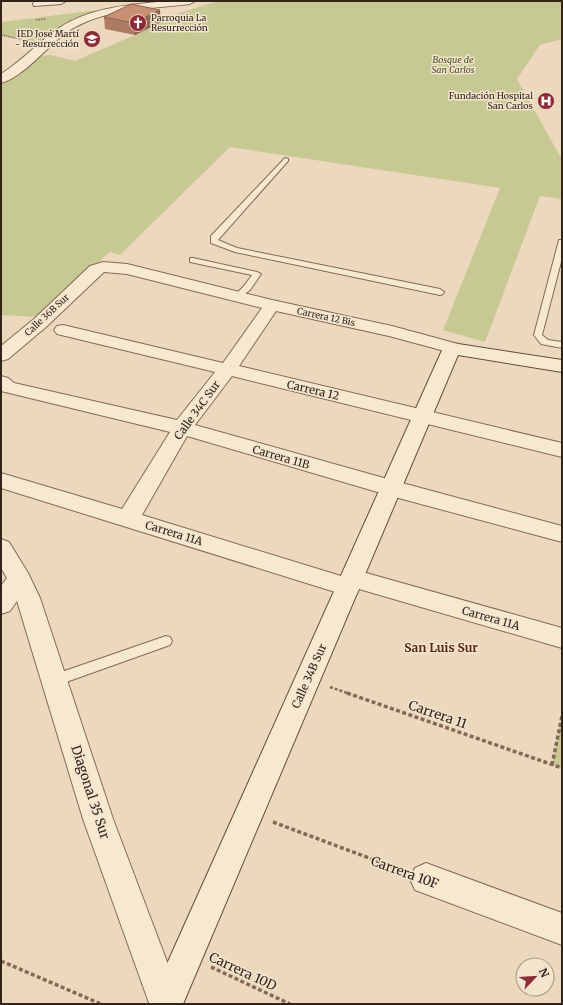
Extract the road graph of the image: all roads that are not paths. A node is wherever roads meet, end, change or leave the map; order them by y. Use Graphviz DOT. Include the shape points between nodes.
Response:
graph roads {
  1 [pos="60,1"];
  2 [pos="190,1"];
  3 [pos="38,4"];
  4 [pos="1,79"];
  5 [pos="286,160"];
  6 [pos="562,242"];
  7 [pos="228,258"];
  8 [pos="193,260"];
  9 [pos="91,273"];
  10 [pos="440,292"];
  11 [pos="238,296"];
  12 [pos="272,305"];
  13 [pos="63,330"];
  14 [pos="562,345"];
  15 [pos="452,348"];
  16 [pos="4,353"];
  17 [pos="562,366"];
  18 [pos="227,370"];
  19 [pos="1,381"];
  20 [pos="422,416"];
  21 [pos="182,428"];
  22 [pos="562,450"];
  23 [pos="1,480"];
  24 [pos="391,488"];
  25 [pos="128,519"];
  26 [pos="562,534"];
  27 [pos="1,548"];
  28 [pos="20,578"];
  29 [pos="350,582"];
  30 [pos="1,604"];
  31 [pos="562,638"];
  32 [pos="166,641"];
  33 [pos="56,680"];
  34 [pos="426,879"];
  35 [pos="562,929"];
  36 [pos="166,1004"];
  1 -- 3 [label="street"];
  2 -- 4 [label="street" via="102,12 63,30 20,67"];
  5 -- 7 [label="lane" via="214,238"];
  6 -- 14 [label="lane" via="538,335 544,343"];
  7 -- 8 [label="lane"];
  7 -- 10 [label="lane"];
  7 -- 11 [label="lane" via="256,274 248,288"];
  9 -- 11 [label="street, Carrera 12 Bis" via="103,267 127,269"];
  9 -- 16 [label="street, Calle 36B Sur" via="40,323"];
  11 -- 12 [label="street, Carrera 12 Bis"];
  12 -- 15 [label="street, Carrera 12 Bis" via="392,331"];
  12 -- 18 [label="street, Calle 34C Sur"];
  13 -- 18 [label="street, Carrera 12"];
  15 -- 17 [label="street, Carrera 12 Bis"];
  15 -- 20 [label="street, Calle 34B Sur"];
  16 -- 19 [label="street, Carrera 11B" via="11,355 12,360"];
  18 -- 20 [label="street, Carrera 12"];
  18 -- 21 [label="street, Calle 34C Sur"];
  19 -- 21 [label="street, Carrera 11B" via="8,387"];
  20 -- 22 [label="street, Carrera 12"];
  20 -- 24 [label="street, Calle 34B Sur"];
  21 -- 24 [label="street, Carrera 11B"];
  21 -- 25 [label="street, Calle 34C Sur"];
  23 -- 25 [label="street, Carrera 11A"];
  24 -- 26 [label="street, Carrera 11B"];
  24 -- 29 [label="street, Calle 34B Sur"];
  25 -- 29 [label="street, Carrera 11A"];
  27 -- 28 [label="street, Diagonal 35 Sur"];
  28 -- 30 [label="street"];
  28 -- 33 [label="street, Diagonal 35 Sur"];
  29 -- 31 [label="street, Carrera 11A"];
  29 -- 36 [label="street, Calle 34B Sur"];
  32 -- 33 [label="lane"];
  33 -- 36 [label="street, Diagonal 35 Sur" via="98,820"];
  34 -- 35 [label="street, Carrera 10F"];
}
